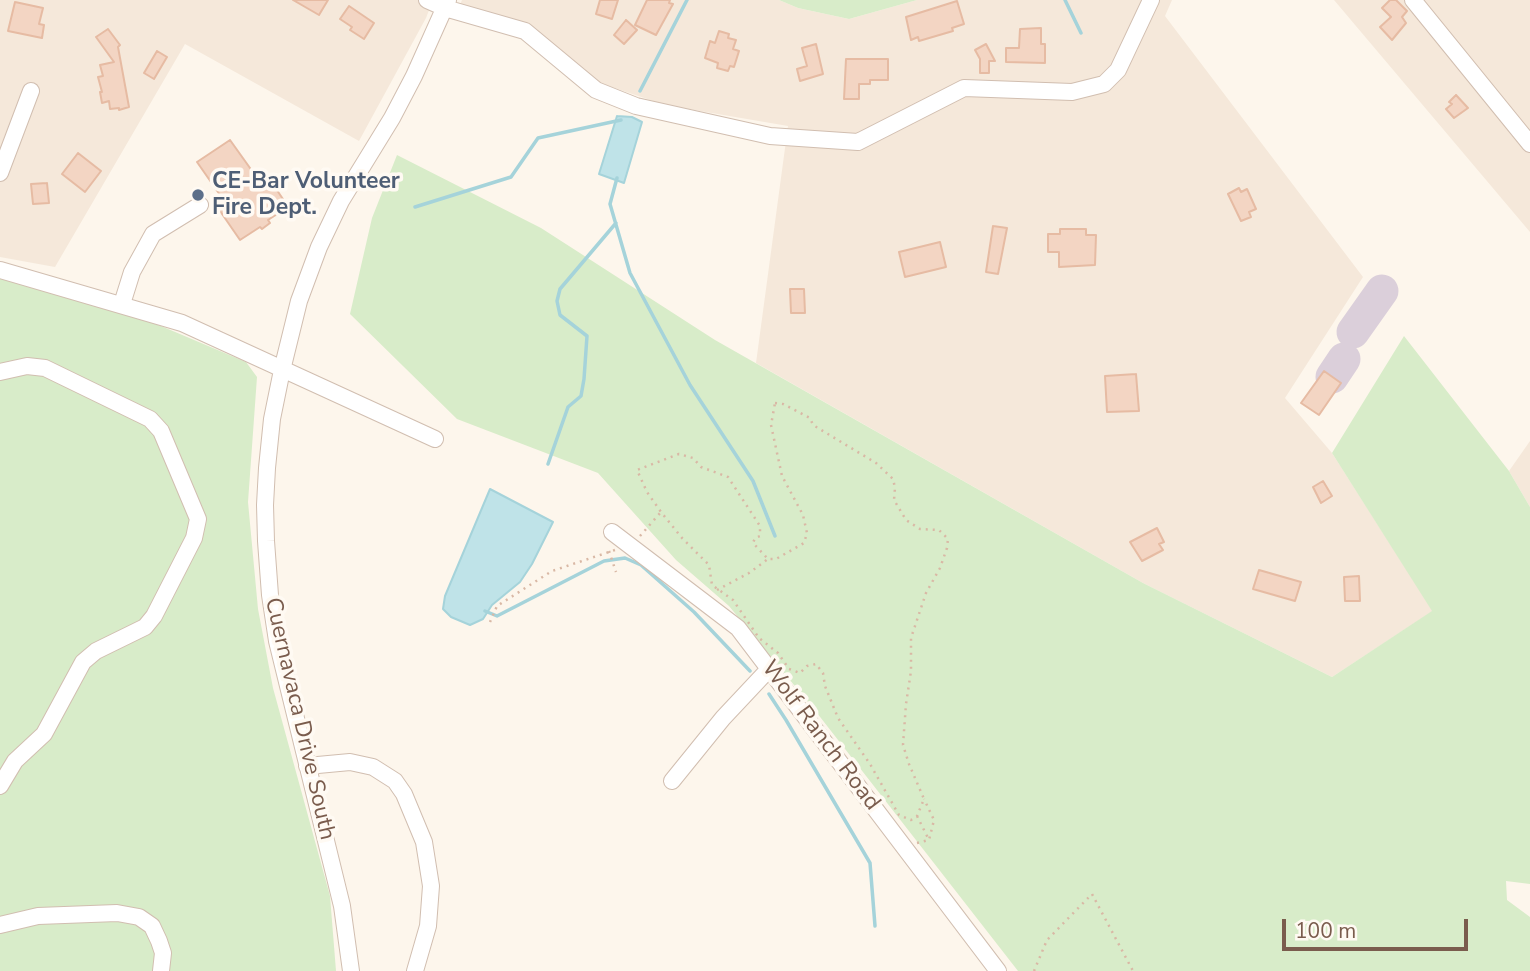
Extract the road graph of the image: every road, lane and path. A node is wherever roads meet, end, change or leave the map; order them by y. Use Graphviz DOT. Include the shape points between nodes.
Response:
graph roads {
  1 [pos="427,0"];
  2 [pos="1151,0"];
  3 [pos="1413,0"];
  4 [pos="446,4"];
  5 [pos="31,91"];
  6 [pos="1530,144"];
  7 [pos="0,173"];
  8 [pos="200,205"];
  9 [pos="0,270"];
  10 [pos="122,304"];
  11 [pos="282,370"];
  12 [pos="0,372"];
  13 [pos="435,439"];
  14 [pos="661,512"];
  15 [pos="612,531"];
  16 [pos="632,547"];
  17 [pos="609,551"];
  18 [pos="768,559"];
  19 [pos="616,572"];
  20 [pos="718,589"];
  21 [pos="700,599"];
  22 [pos="490,622"];
  23 [pos="769,669"];
  24 [pos="307,766"];
  25 [pos="672,781"];
  26 [pos="0,786"];
  27 [pos="924,799"];
  28 [pos="916,816"];
  29 [pos="929,840"];
  30 [pos="904,847"];
  31 [pos="0,925"];
  32 [pos="161,971"];
  33 [pos="351,971"];
  34 [pos="415,971"];
  35 [pos="998,971"];
  36 [pos="1034,971"];
  37 [pos="1133,971"];
  1 -- 4 [label="street"];
  2 -- 4 [label="street" via="1118,70 1104,84 1072,92 964,88 858,142 770,136 636,106 596,90 525,32"];
  3 -- 6 [label="street"];
  4 -- 11 [label="street, Cuernavaca Drive South" via="392,118 341,201 319,247 299,301"];
  5 -- 7 [label="street"];
  8 -- 10 [label="street" via="153,234 132,272"];
  9 -- 10 [label="street"];
  10 -- 11 [label="street" via="182,323"];
  11 -- 13 [label="street"];
  11 -- 24 [label="street, Cuernavaca Drive South" via="267,468 265,541 277,640"];
  12 -- 26 [label="street" via="27,366 45,368 150,419 161,431 198,519 194,538 154,616 145,627 83,662 44,734 15,761"];
  14 -- 16 [label="path"];
  14 -- 18 [label="path" via="637,470 679,454 693,458 701,467 728,477 760,526 760,536 752,543"];
  14 -- 20 [label="path" via="709,565 712,585"];
  15 -- 16 [label="street, Wolf Ranch Road"];
  16 -- 17 [label="path"];
  16 -- 21 [label="street, Wolf Ranch Road"];
  17 -- 19 [label="path"];
  17 -- 22 [label="path" via="552,571 497,606"];
  18 -- 20 [label="path"];
  18 -- 27 [label="path" via="804,543 807,533 803,515 782,476 771,425 775,403 810,418 813,425 876,463 893,480 894,500 906,520 920,529 939,530 948,539 911,638 903,745"];
  20 -- 21 [label="path"];
  20 -- 28 [label="path" via="733,600 759,638 789,668 800,673 816,664 838,718 900,815 911,820"];
  21 -- 23 [label="street, Wolf Ranch Road" via="737,628"];
  23 -- 25 [label="street"];
  23 -- 30 [label="street, Wolf Ranch Road"];
  24 -- 33 [label="street, Cuernavaca Drive South" via="342,906"];
  24 -- 34 [label="street" via="350,762 373,767 395,781 404,794 424,842 431,886 428,926"];
  27 -- 28 [label="path"];
  27 -- 29 [label="path" via="934,820"];
  28 -- 29 [label="path"];
  29 -- 30 [label="path"];
  30 -- 35 [label="street, Wolf Ranch Road"];
  31 -- 32 [label="street" via="38,916 139,917 152,926 159,941"];
  36 -- 37 [label="path" via="1047,940 1092,894"];
}
